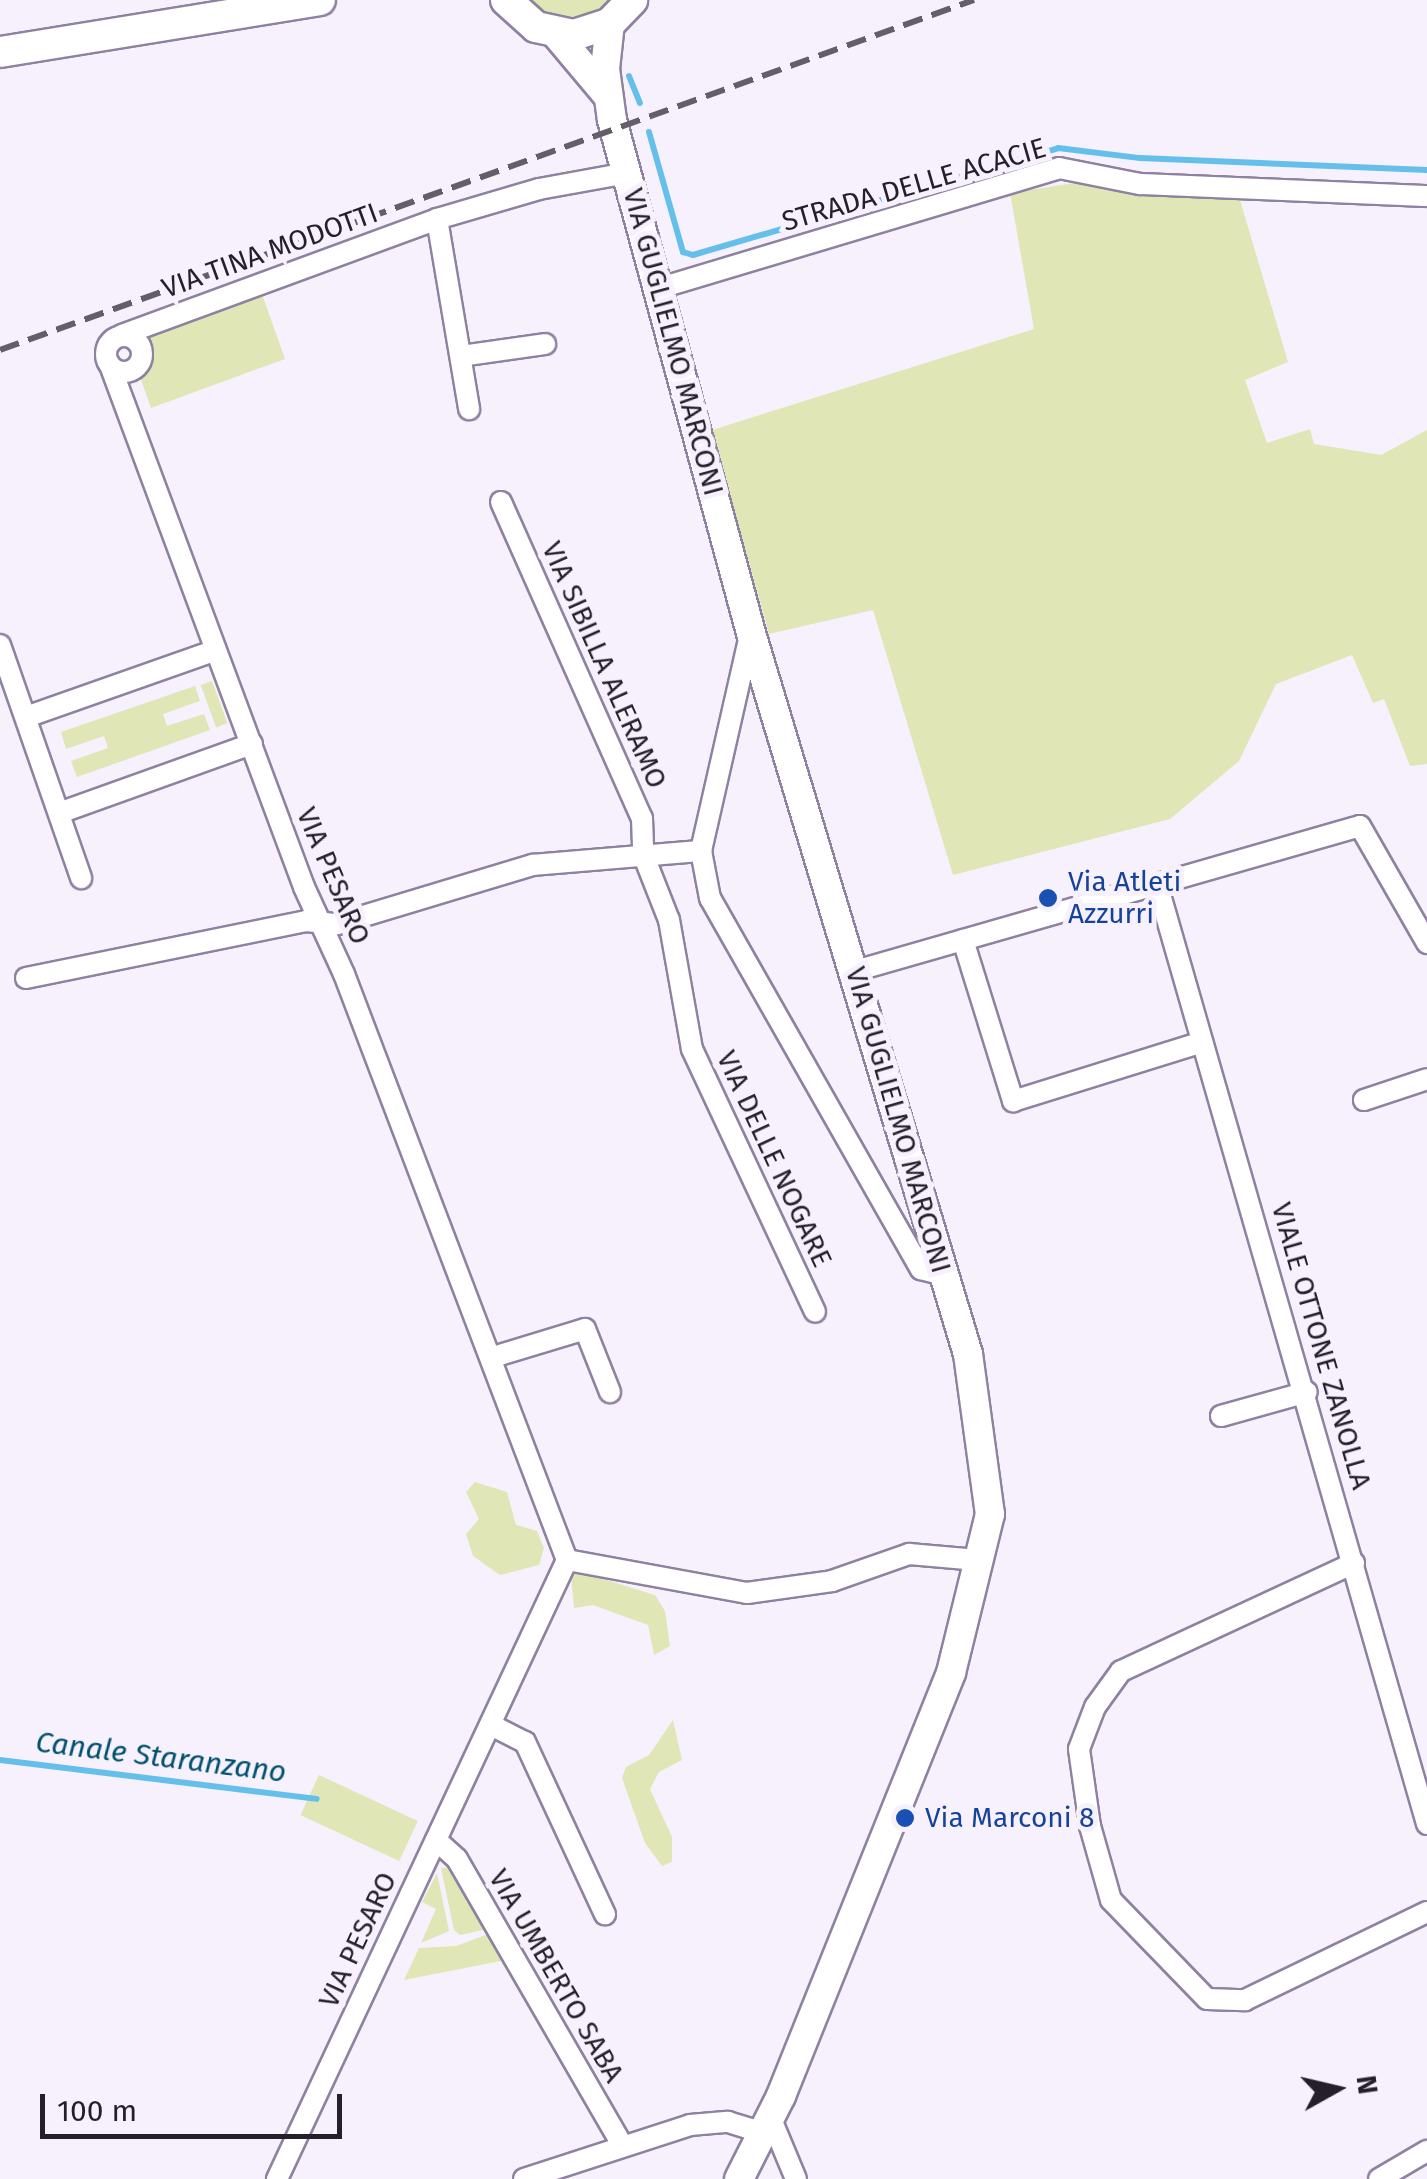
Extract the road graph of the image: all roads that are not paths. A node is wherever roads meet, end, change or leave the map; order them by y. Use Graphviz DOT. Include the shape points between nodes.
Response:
graph roads {
  1 [pos="320,0"];
  2 [pos="505,0"];
  3 [pos="632,0"];
  4 [pos="610,23"];
  5 [pos="555,34"];
  6 [pos="0,52"];
  7 [pos="606,95"];
  8 [pos="628,173"];
  9 [pos="1427,196"];
  10 [pos="436,219"];
  11 [pos="660,288"];
  12 [pos="122,336"];
  13 [pos="545,344"];
  14 [pos="461,356"];
  15 [pos="120,368"];
  16 [pos="469,408"];
  17 [pos="501,502"];
  18 [pos="751,633"];
  19 [pos="0,645"];
  20 [pos="216,650"];
  21 [pos="26,718"];
  22 [pos="252,744"];
  23 [pos="59,813"];
  24 [pos="701,851"];
  25 [pos="644,854"];
  26 [pos="81,878"];
  27 [pos="1157,884"];
  28 [pos="324,923"];
  29 [pos="963,940"];
  30 [pos="1427,943"];
  31 [pos="854,971"];
  32 [pos="26,978"];
  33 [pos="1202,1042"];
  34 [pos="1427,1079"];
  35 [pos="1364,1100"];
  36 [pos="943,1275"];
  37 [pos="816,1312"];
  38 [pos="493,1358"];
  39 [pos="610,1392"];
  40 [pos="1306,1392"];
  41 [pos="1221,1416"];
  42 [pos="567,1560"];
  43 [pos="978,1560"];
  44 [pos="1354,1563"];
  45 [pos="491,1725"];
  46 [pos="1420,1774"];
  47 [pos="1427,1824"];
  48 [pos="436,1840"];
  49 [pos="1427,1912"];
  50 [pos="605,1914"];
  51 [pos="767,2126"];
  52 [pos="622,2145"];
  53 [pos="1427,2151"];
  54 [pos="276,2179"];
  55 [pos="524,2179"];
  56 [pos="739,2179"];
  57 [pos="796,2179"];
  58 [pos="1379,2179"];
  1 -- 6 [label="main road"];
  2 -- 5 [label="main road"];
  3 -- 4 [label="main road"];
  4 -- 5 [label="main road"];
  4 -- 7 [label="street, VIA GUGLIELMO MARCONI"];
  5 -- 7 [label="street, VIA GUGLIELMO MARCONI"];
  7 -- 8 [label="street, VIA GUGLIELMO MARCONI"];
  8 -- 10 [label="street, VIA TINA MODOTTI" via="538,189"];
  8 -- 11 [label="street, VIA GUGLIELMO MARCONI"];
  9 -- 11 [label="street, STRADA DELLE ACACIE" via="1140,184 1059,168"];
  10 -- 12 [label="street, VIA TINA MODOTTI"];
  10 -- 14 [label="street"];
  11 -- 18 [label="street, VIA GUGLIELMO MARCONI"];
  12 -- 15 [label="street" via="109,344"];
  12 -- 15 [label="street, VIA PESARO" via="141,347 142,360"];
  13 -- 14 [label="street"];
  14 -- 16 [label="street"];
  15 -- 20 [label="street, VIA PESARO" via="128,413"];
  17 -- 25 [label="street, VIA SIBILLA ALERAMO" via="642,818"];
  18 -- 24 [label="street"];
  18 -- 31 [label="street, VIA GUGLIELMO MARCONI"];
  19 -- 21 [label="street"];
  20 -- 21 [label="street"];
  20 -- 22 [label="street, VIA PESARO"];
  21 -- 23 [label="street"];
  22 -- 23 [label="street"];
  22 -- 28 [label="street, VIA PESARO"];
  23 -- 26 [label="street"];
  24 -- 25 [label="street"];
  24 -- 36 [label="street" via="710,898 921,1269"];
  25 -- 28 [label="street" via="533,865"];
  25 -- 37 [label="street, VIA DELLE NOGARE" via="669,920 692,1050"];
  27 -- 29 [label="street"];
  27 -- 30 [label="street" via="1360,826"];
  27 -- 33 [label="street, VIALE OTTONE ZANOLLA"];
  28 -- 32 [label="street"];
  28 -- 38 [label="street, VIA PESARO"];
  29 -- 31 [label="street"];
  29 -- 33 [label="street" via="1013,1102"];
  31 -- 36 [label="street, VIA GUGLIELMO MARCONI"];
  33 -- 40 [label="street, VIALE OTTONE ZANOLLA"];
  34 -- 35 [label="street"];
  36 -- 43 [label="street, VIA GUGLIELMO MARCONI" via="968,1354 990,1514"];
  38 -- 39 [label="street" via="585,1329"];
  38 -- 42 [label="street, VIA PESARO"];
  40 -- 41 [label="street"];
  40 -- 44 [label="street, VIALE OTTONE ZANOLLA"];
  42 -- 43 [label="street" via="747,1593 832,1581 909,1554"];
  42 -- 45 [label="street, VIA PESARO"];
  43 -- 51 [label="street, VIA GUGLIELMO MARCONI" via="951,1674"];
  44 -- 46 [label="street, VIALE OTTONE ZANOLLA"];
  44 -- 49 [label="street" via="1121,1672 1095,1707 1079,1749 1090,1826 1111,1900 1207,1999 1245,2000"];
  45 -- 48 [label="street, VIA PESARO"];
  45 -- 50 [label="street" via="525,1742"];
  46 -- 47 [label="street, VIALE OTTONE ZANOLLA"];
  48 -- 52 [label="street, VIA UMBERTO SABA" via="457,1859"];
  48 -- 54 [label="street, VIA PESARO"];
  51 -- 52 [label="street" via="705,2124"];
  51 -- 56 [label="street, VIA GUGLIELMO MARCONI"];
  51 -- 57 [label="street"];
  52 -- 55 [label="street"];
  53 -- 58 [label="street"];
}
